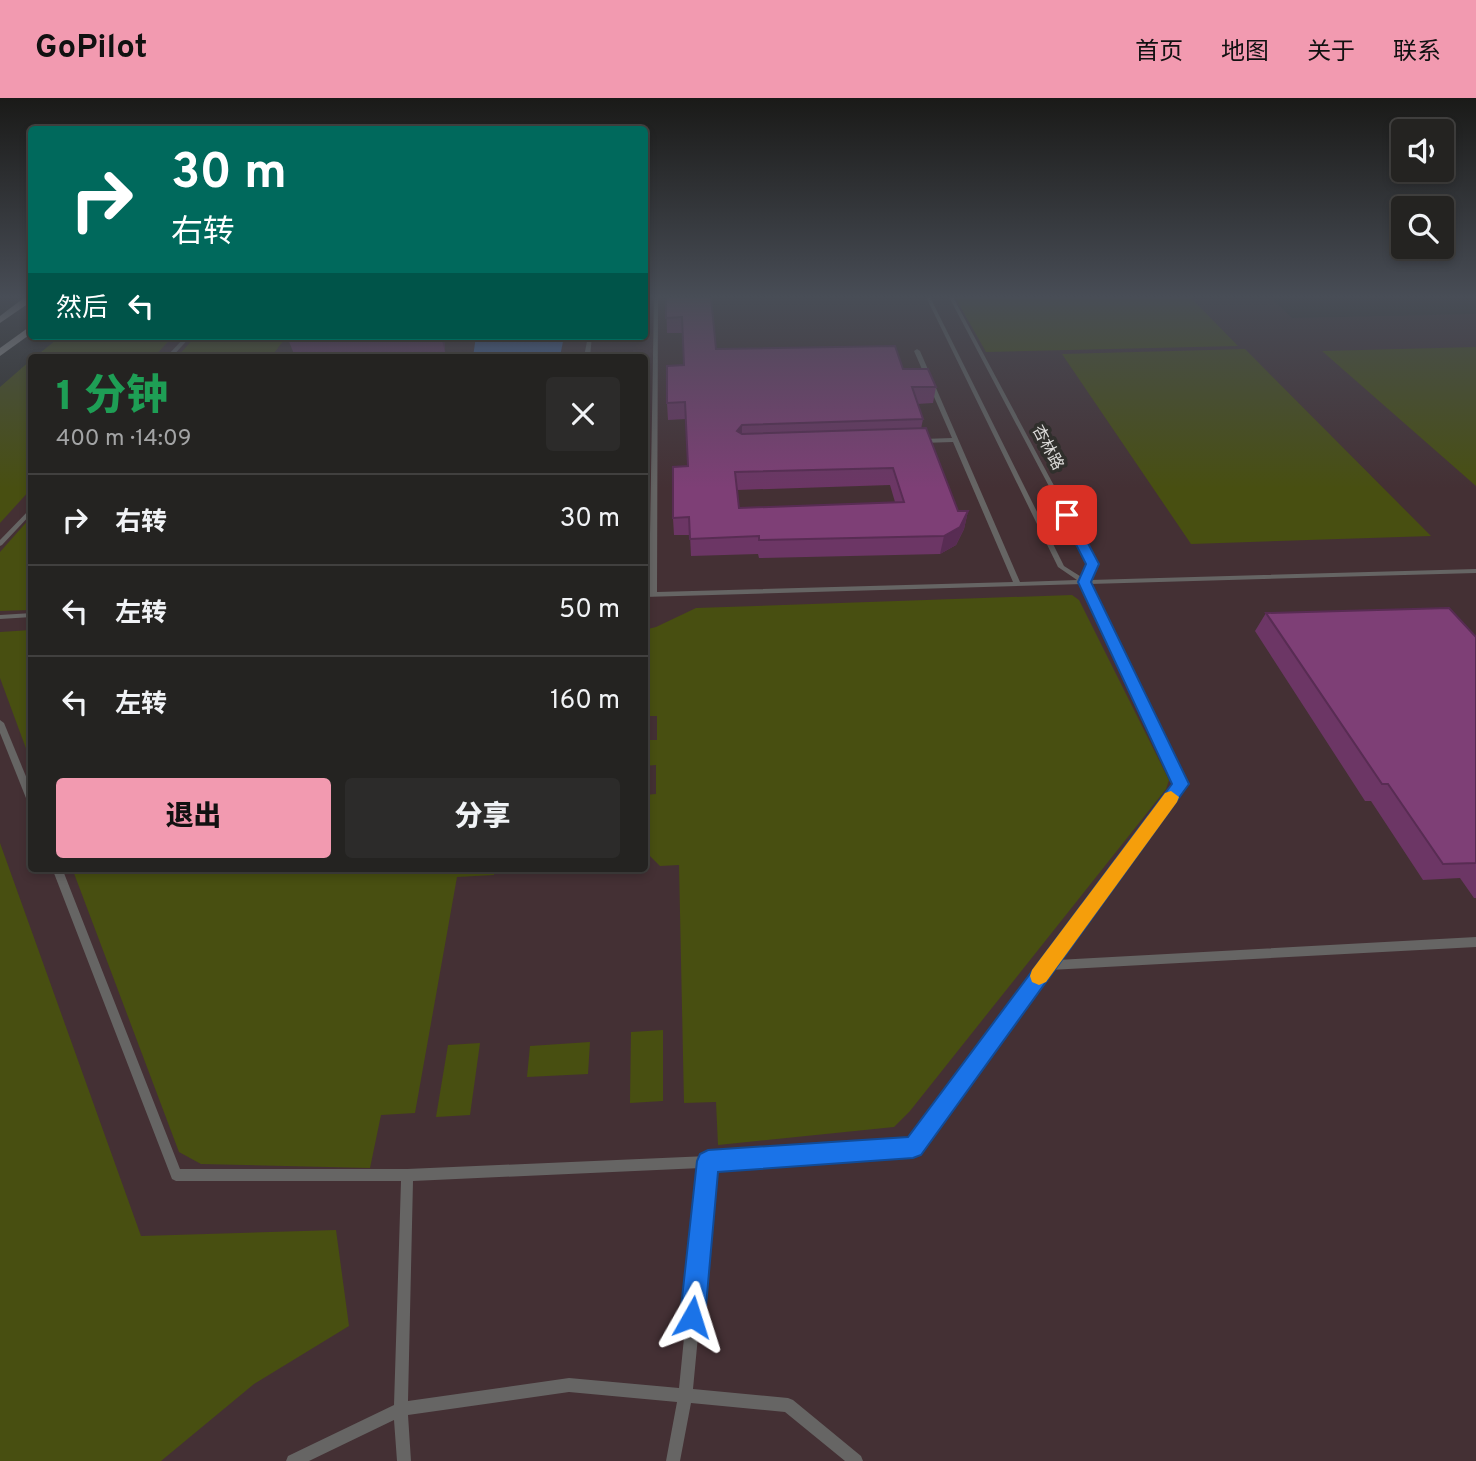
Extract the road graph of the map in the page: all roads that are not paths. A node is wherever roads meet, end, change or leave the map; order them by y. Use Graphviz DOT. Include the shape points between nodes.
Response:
graph roads {
  1 [pos="654,361"];
  2 [pos="920,361"];
  3 [pos="959,361"];
  4 [pos="985,361"];
  5 [pos="955,440"];
  6 [pos="915,442"];
  7 [pos="28,513"];
  8 [pos="0,544"];
  9 [pos="1475,572"];
  10 [pos="1085,582"];
  11 [pos="1017,584"];
  12 [pos="648,595"];
  13 [pos="28,615"];
  14 [pos="0,617"];
  15 [pos="0,723"];
  16 [pos="28,793"];
  17 [pos="59,872"];
  18 [pos="1476,942"];
  19 [pos="1047,965"];
  20 [pos="708,1161"];
  21 [pos="407,1175"];
  22 [pos="685,1395"];
  23 [pos="401,1409"];
  24 [pos="293,1461"];
  25 [pos="404,1461"];
  26 [pos="673,1461"];
  27 [pos="856,1461"];
  1 -- 12 [label="lane"];
  2 -- 5 [label="lane"];
  3 -- 10 [label="lane" via="1061,567"];
  4 -- 10 [label="lane, 杏林路" via="1093,564"];
  5 -- 6 [label="lane"];
  5 -- 11 [label="lane"];
  7 -- 8 [label="lane"];
  9 -- 10 [label="lane"];
  10 -- 11 [label="lane"];
  10 -- 19 [label="lane" via="1181,784"];
  11 -- 12 [label="lane"];
  13 -- 14 [label="lane"];
  15 -- 16 [label="lane"];
  17 -- 21 [label="lane" via="176,1175"];
  18 -- 19 [label="lane"];
  19 -- 20 [label="lane" via="913,1147"];
  20 -- 21 [label="lane"];
  20 -- 22 [label="lane"];
  21 -- 23 [label="lane"];
  22 -- 23 [label="lane" via="569,1385"];
  22 -- 26 [label="lane"];
  22 -- 27 [label="lane" via="788,1405"];
  23 -- 24 [label="lane"];
  23 -- 25 [label="lane"];
}
